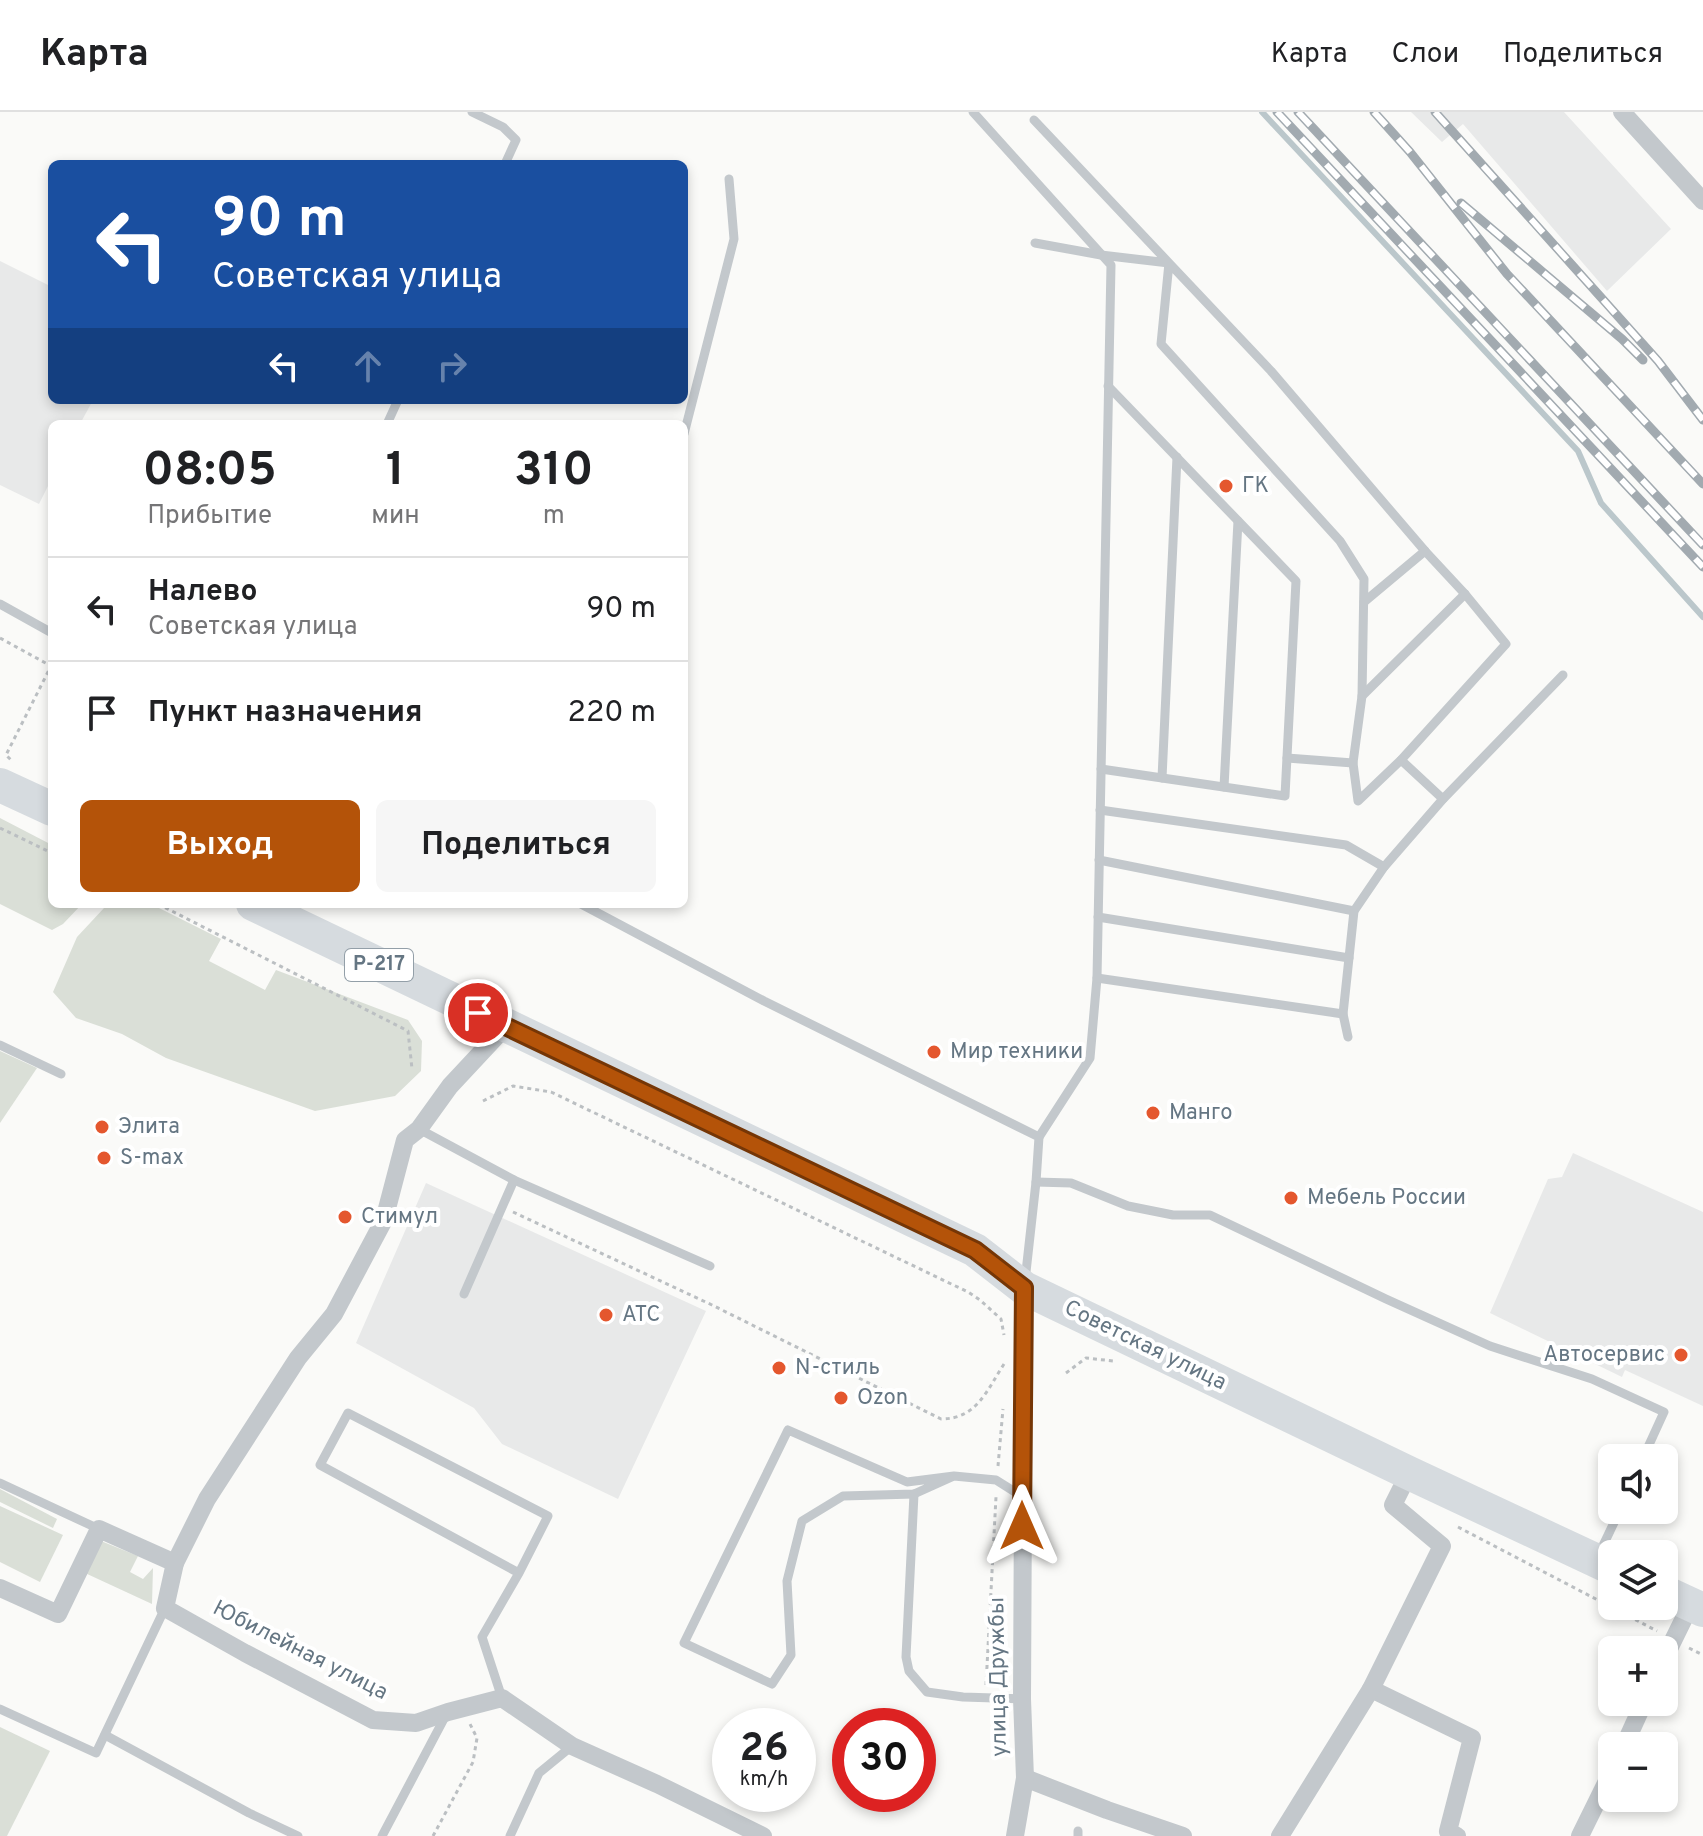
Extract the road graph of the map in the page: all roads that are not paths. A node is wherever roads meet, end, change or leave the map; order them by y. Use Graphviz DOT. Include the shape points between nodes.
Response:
graph roads {
  1 [pos="472,112"];
  2 [pos="973,112"];
  3 [pos="1622,112"];
  4 [pos="1034,120"];
  5 [pos="507,160"];
  6 [pos="729,179"];
  7 [pos="1703,201"];
  8 [pos="1035,243"];
  9 [pos="1101,255"];
  10 [pos="1169,263"];
  11 [pos="1108,386"];
  12 [pos="688,420"];
  13 [pos="1177,457"];
  14 [pos="1238,521"];
  15 [pos="1425,551"];
  16 [pos="1465,594"];
  17 [pos="1364,602"];
  18 [pos="0,604"];
  19 [pos="48,631"];
  20 [pos="1563,675"];
  21 [pos="1362,696"];
  22 [pos="1287,758"];
  23 [pos="1401,760"];
  24 [pos="1353,763"];
  25 [pos="1101,769"];
  26 [pos="9,776"];
  27 [pos="1162,778"];
  28 [pos="1224,787"];
  29 [pos="1443,799"];
  30 [pos="48,806"];
  31 [pos="1100,810"];
  32 [pos="1099,860"];
  33 [pos="1384,867"];
  34 [pos="261,908"];
  35 [pos="589,908"];
  36 [pos="1354,911"];
  37 [pos="1098,917"];
  38 [pos="1349,958"];
  39 [pos="1097,978"];
  40 [pos="1343,1014"];
  41 [pos="506,1026"];
  42 [pos="1348,1037"];
  43 [pos="0,1045"];
  44 [pos="61,1074"];
  45 [pos="419,1129"];
  46 [pos="1039,1137"];
  47 [pos="514,1180"];
  48 [pos="1036,1182"];
  49 [pos="710,1266"];
  50 [pos="1024,1288"];
  51 [pos="464,1294"];
  52 [pos="1649,1444"];
  53 [pos="1409,1473"];
  54 [pos="954,1476"];
  55 [pos="0,1483"];
  56 [pos="914,1494"];
  57 [pos="1023,1497"];
  58 [pos="99,1529"];
  59 [pos="1598,1561"];
  60 [pos="175,1563"];
  61 [pos="519,1573"];
  62 [pos="0,1588"];
  63 [pos="1686,1602"];
  64 [pos="165,1608"];
  65 [pos="1673,1636"];
  66 [pos="1371,1689"];
  67 [pos="502,1698"];
  68 [pos="1022,1699"];
  69 [pos="0,1709"];
  70 [pos="456,1710"];
  71 [pos="105,1735"];
  72 [pos="572,1746"];
  73 [pos="1025,1778"];
  74 [pos="1598,1799"];
  75 [pos="1451,1834"];
  76 [pos="298,1836"];
  77 [pos="382,1836"];
  78 [pos="510,1836"];
  79 [pos="763,1836"];
  80 [pos="1015,1836"];
  81 [pos="1183,1836"];
  82 [pos="1280,1836"];
  83 [pos="1580,1836"];
  1 -- 5 [label="lane" via="516,140"];
  2 -- 9 [label="lane"];
  3 -- 7 [label="street"];
  4 -- 10 [label="lane"];
  6 -- 12 [label="lane" via="734,239"];
  8 -- 9 [label="lane"];
  9 -- 10 [label="lane"];
  9 -- 11 [label="lane" via="1111,265"];
  10 -- 15 [label="lane" via="1271,371"];
  10 -- 17 [label="lane" via="1161,344 1340,541 1364,579"];
  11 -- 13 [label="lane"];
  11 -- 25 [label="lane"];
  13 -- 14 [label="lane"];
  13 -- 27 [label="lane"];
  14 -- 22 [label="lane" via="1296,581"];
  14 -- 28 [label="lane"];
  15 -- 16 [label="lane"];
  15 -- 17 [label="lane"];
  16 -- 21 [label="lane"];
  16 -- 23 [label="lane" via="1506,644"];
  17 -- 21 [label="lane"];
  18 -- 19 [label="lane"];
  20 -- 29 [label="lane"];
  21 -- 24 [label="lane"];
  22 -- 24 [label="lane"];
  22 -- 28 [label="lane" via="1285,796"];
  23 -- 24 [label="lane" via="1358,801"];
  23 -- 29 [label="lane"];
  25 -- 27 [label="lane"];
  25 -- 31 [label="lane"];
  26 -- 30 [label="highway"];
  27 -- 28 [label="lane"];
  29 -- 33 [label="lane"];
  31 -- 32 [label="lane"];
  31 -- 33 [label="lane" via="1346,845"];
  32 -- 36 [label="lane"];
  32 -- 37 [label="lane"];
  33 -- 36 [label="lane"];
  34 -- 41 [label="highway, Советская улица / Р-217"];
  35 -- 46 [label="lane"];
  36 -- 38 [label="lane"];
  37 -- 38 [label="lane"];
  37 -- 39 [label="lane"];
  38 -- 40 [label="lane"];
  39 -- 40 [label="lane"];
  39 -- 46 [label="lane" via="1090,1058"];
  40 -- 42 [label="lane"];
  41 -- 45 [label="street" via="450,1086"];
  41 -- 50 [label="highway, Советская улица / Р-217" via="975,1250"];
  43 -- 44 [label="lane"];
  45 -- 47 [label="lane"];
  45 -- 60 [label="street" via="405,1140 384,1220 334,1314 298,1358 207,1499"];
  46 -- 48 [label="lane"];
  47 -- 49 [label="lane"];
  47 -- 51 [label="lane"];
  48 -- 50 [label="lane"];
  48 -- 52 [label="lane" via="1071,1183 1128,1206 1173,1215 1210,1215 1490,1346 1592,1379 1664,1412"];
  50 -- 53 [label="highway, Советская улица / Р-217"];
  50 -- 57 [label="street, улица Дружбы"];
  53 -- 59 [label="highway, Советская улица / Р-217"];
  53 -- 66 [label="street" via="1393,1505 1442,1546"];
  54 -- 56 [label="lane"];
  54 -- 56 [label="lane" via="907,1482 788,1430 684,1643 772,1684 791,1655 787,1581 802,1521 843,1496"];
  54 -- 57 [label="lane" via="996,1480"];
  55 -- 58 [label="lane"];
  56 -- 68 [label="lane" via="909,1671 927,1692"];
  57 -- 68 [label="street, улица Дружбы"];
  58 -- 60 [label="street"];
  58 -- 62 [label="street" via="58,1614"];
  60 -- 64 [label="street"];
  61 -- 61 [label="lane" via="548,1516 348,1413 320,1465"];
  61 -- 67 [label="lane" via="482,1637"];
  63 -- 65 [label="street"];
  64 -- 70 [label="street, Юбилейная улица" via="373,1720 416,1723"];
  64 -- 71 [label="lane"];
  66 -- 75 [label="street" via="1472,1738"];
  66 -- 82 [label="street"];
  67 -- 70 [label="street, Юбилейная улица"];
  67 -- 72 [label="street"];
  68 -- 73 [label="street, улица Дружбы"];
  69 -- 71 [label="lane" via="96,1753"];
  70 -- 77 [label="lane"];
  71 -- 76 [label="lane"];
  72 -- 78 [label="lane" via="539,1773"];
  72 -- 79 [label="street"];
  73 -- 80 [label="street, улица Дружбы"];
  73 -- 81 [label="street, улица Дружбы"];
  74 -- 83 [label="street"];
}
